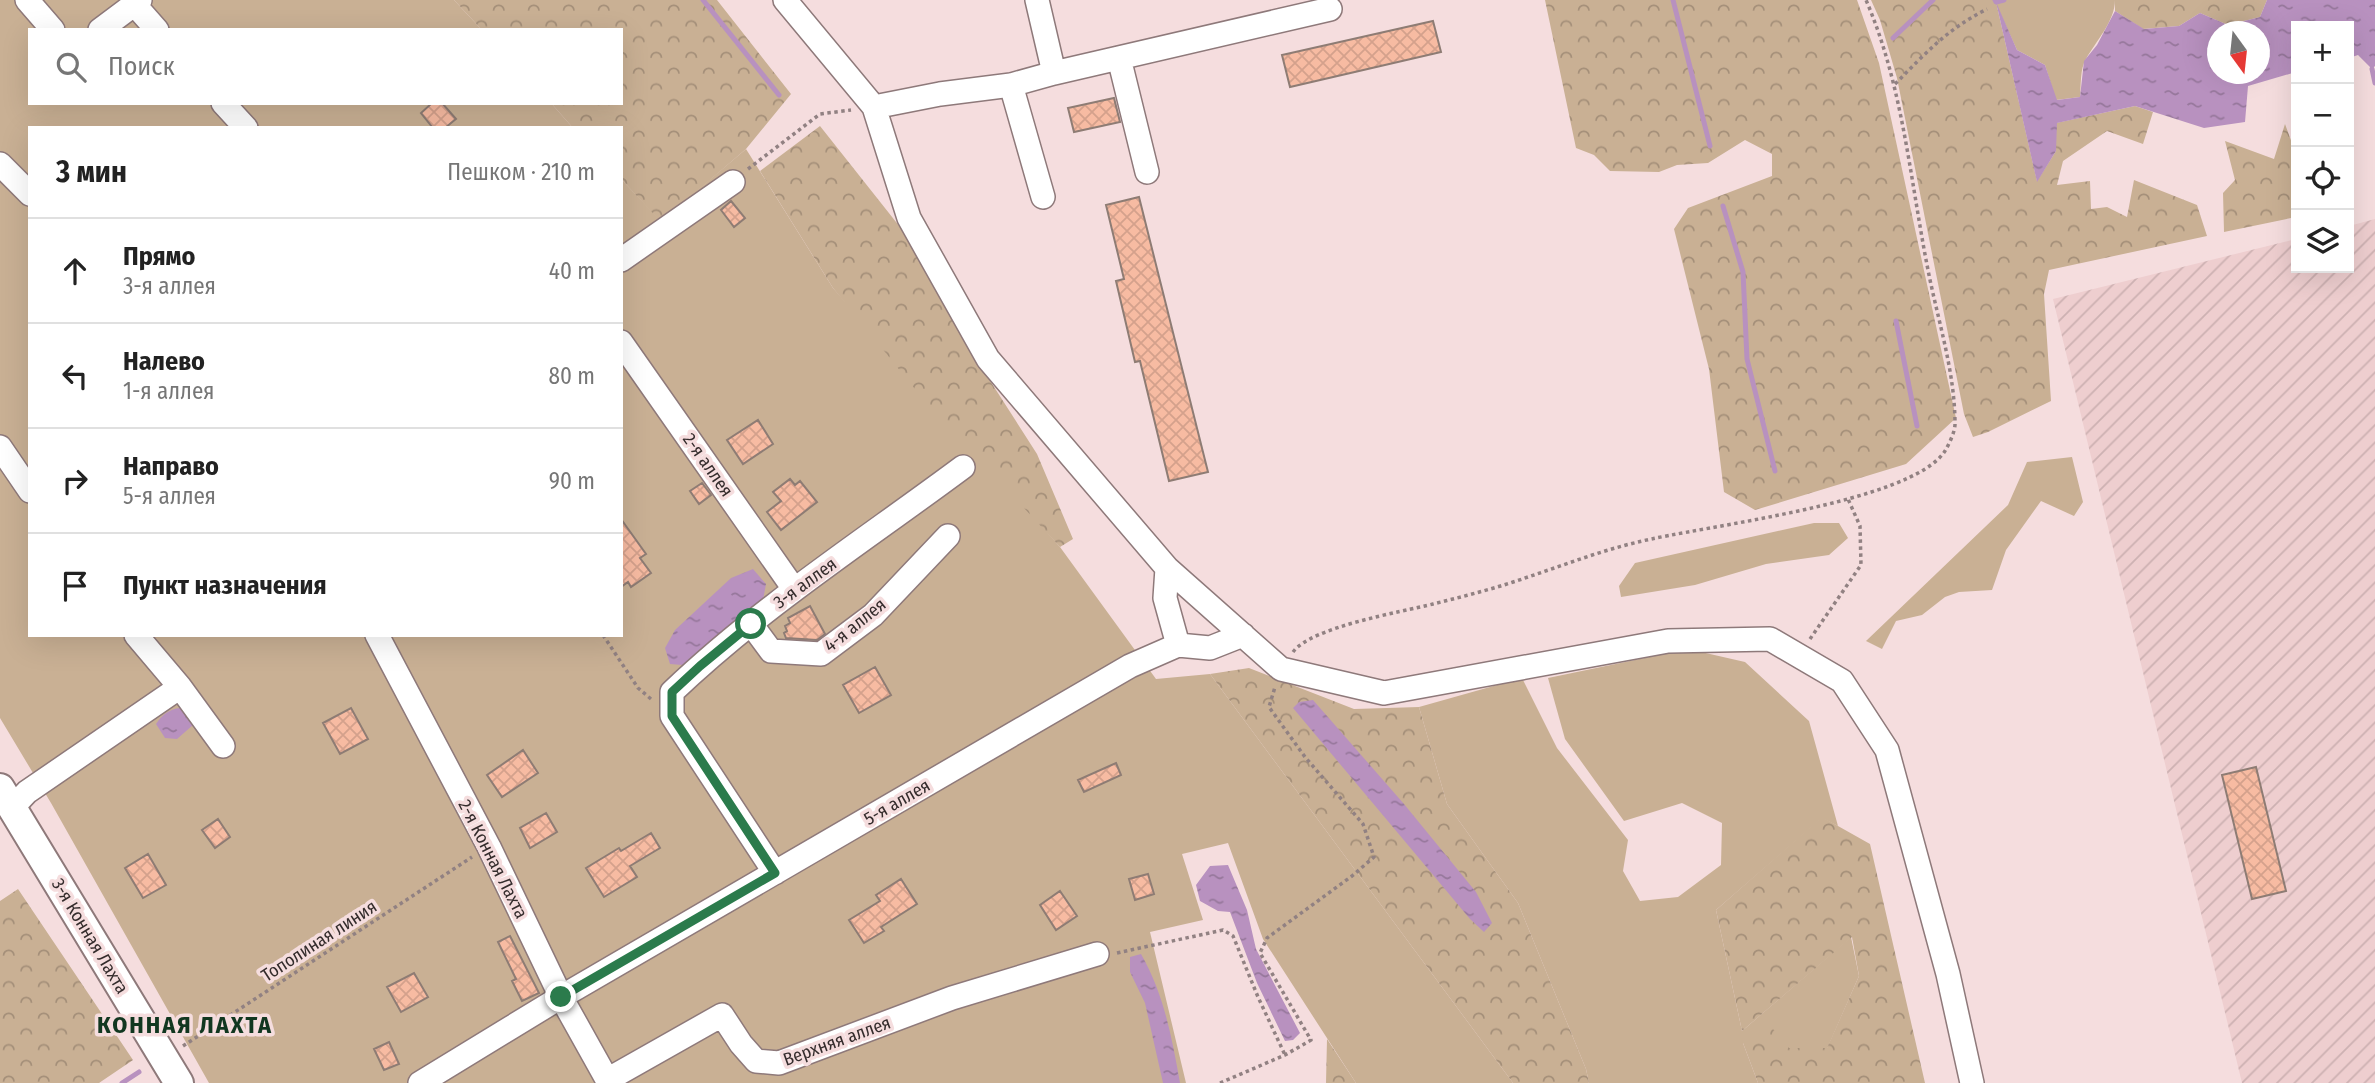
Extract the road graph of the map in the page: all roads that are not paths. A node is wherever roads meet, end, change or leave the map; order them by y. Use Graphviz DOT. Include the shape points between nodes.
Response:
graph roads {
  1 [pos="27,0"];
  2 [pos="785,0"];
  3 [pos="1037,0"];
  4 [pos="137,2"];
  5 [pos="1329,9"];
  6 [pos="51,28"];
  7 [pos="103,28"];
  8 [pos="156,28"];
  9 [pos="1119,58"];
  10 [pos="1054,73"];
  11 [pos="1012,85"];
  12 [pos="225,105"];
  13 [pos="874,107"];
  14 [pos="244,126"];
  15 [pos="0,164"];
  16 [pos="1147,172"];
  17 [pos="733,182"];
  18 [pos="28,192"];
  19 [pos="1043,197"];
  20 [pos="623,259"];
  21 [pos="623,345"];
  22 [pos="0,447"];
  23 [pos="963,467"];
  24 [pos="28,488"];
  25 [pos="948,536"];
  26 [pos="1167,568"];
  27 [pos="794,589"];
  28 [pos="751,624"];
  29 [pos="138,637"];
  30 [pos="378,637"];
  31 [pos="1251,642"];
  32 [pos="1178,645"];
  33 [pos="180,687"];
  34 [pos="223,746"];
  35 [pos="6,798"];
  36 [pos="775,873"];
  37 [pos="1097,954"];
  38 [pos="561,997"];
  39 [pos="608,1082"];
  40 [pos="179,1083"];
  41 [pos="420,1083"];
  42 [pos="1972,1083"];
  1 -- 6 [label="street"];
  2 -- 13 [label="street"];
  3 -- 10 [label="street"];
  4 -- 7 [label="street"];
  4 -- 8 [label="street"];
  5 -- 9 [label="street"];
  9 -- 10 [label="street"];
  9 -- 16 [label="street"];
  10 -- 11 [label="street"];
  11 -- 13 [label="street"];
  11 -- 19 [label="street"];
  12 -- 14 [label="street"];
  13 -- 26 [label="street" via="909,218 989,359"];
  15 -- 18 [label="street"];
  17 -- 20 [label="street"];
  21 -- 27 [label="street, 2-я аллея"];
  22 -- 24 [label="street"];
  23 -- 27 [label="street, 3-я аллея"];
  25 -- 28 [label="street, 4-я аллея" via="873,615 821,654 771,651"];
  26 -- 31 [label="street"];
  26 -- 32 [label="street" via="1165,597"];
  27 -- 28 [label="street, 3-я аллея"];
  28 -- 36 [label="street, 3-я аллея" via="672,692 672,716"];
  29 -- 33 [label="street"];
  30 -- 38 [label="street, 2-я Конная Лахта" via="489,847"];
  31 -- 32 [label="street, 5-я аллея" via="1210,648"];
  31 -- 42 [label="street" via="1281,669 1384,693 1668,641 1770,639 1842,681 1887,750 1948,974"];
  32 -- 36 [label="street, 5-я аллея" via="1130,666"];
  33 -- 34 [label="street"];
  33 -- 35 [label="street" via="27,792"];
  35 -- 40 [label="main road, 3-я Конная Лахта"];
  36 -- 38 [label="street, 5-я аллея"];
  37 -- 39 [label="street, Верхняя аллея" via="952,998 779,1063 756,1061 722,1014"];
  38 -- 39 [label="street, 2-я Конная Лахта"];
  38 -- 41 [label="street, 5-я аллея"];
}
